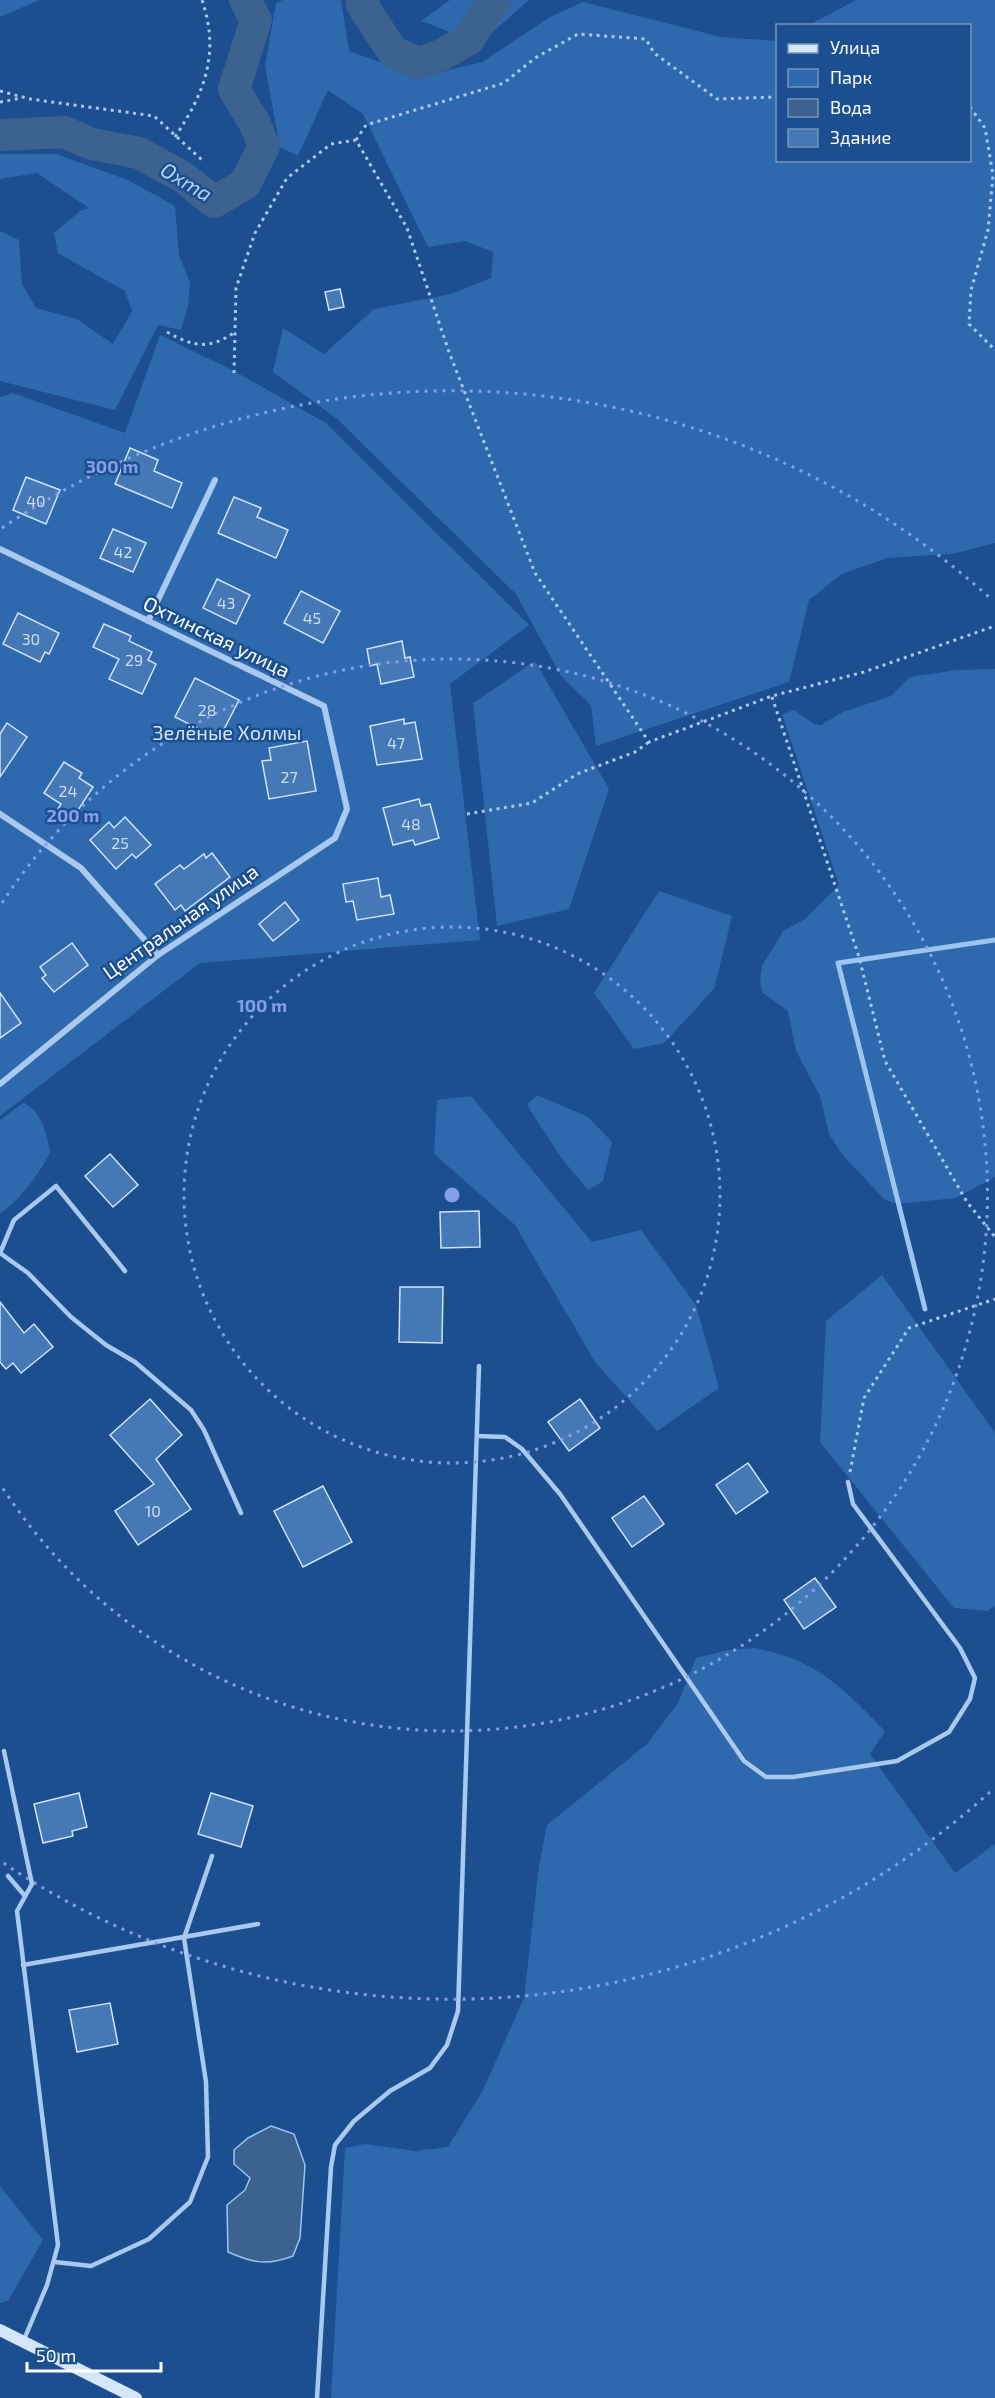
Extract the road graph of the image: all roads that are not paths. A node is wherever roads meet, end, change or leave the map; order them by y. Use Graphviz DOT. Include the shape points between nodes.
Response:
graph roads {
  1 [pos="215,480"];
  2 [pos="0,549"];
  3 [pos="148,621"];
  4 [pos="347,810"];
  5 [pos="0,814"];
  6 [pos="158,955"];
  7 [pos="0,1084"];
  8 [pos="125,1271"];
  9 [pos="479,1366"];
  10 [pos="477,1437"];
  11 [pos="848,1482"];
  12 [pos="241,1513"];
  13 [pos="4,1751"];
  14 [pos="212,1856"];
  15 [pos="8,1876"];
  16 [pos="26,1896"];
  17 [pos="258,1924"];
  18 [pos="184,1938"];
  19 [pos="23,1965"];
  20 [pos="55,2262"];
  21 [pos="0,2330"];
  22 [pos="23,2342"];
  23 [pos="136,2398"];
  24 [pos="317,2398"];
  1 -- 3 [label="street"];
  2 -- 3 [label="street, Охтинская улица"];
  3 -- 4 [label="street, Охтинская улица" via="324,706"];
  4 -- 6 [label="street, Центральная улица" via="335,838"];
  5 -- 6 [label="street" via="81,868"];
  6 -- 7 [label="street, Центральная улица"];
  8 -- 12 [label="lane" via="56,1186 14,1220 0,1253 28,1273 71,1317 135,1362 191,1410"];
  9 -- 10 [label="lane"];
  10 -- 11 [label="lane" via="505,1437 522,1449 560,1494 744,1761 766,1777 793,1777 897,1761 949,1732 970,1699 975,1678 960,1648 853,1504"];
  10 -- 24 [label="lane" via="459,2011 447,2045 430,2068 390,2091 354,2121 335,2145"];
  13 -- 16 [label="lane" via="32,1884"];
  14 -- 18 [label="lane"];
  15 -- 16 [label="lane"];
  16 -- 19 [label="lane" via="17,1911"];
  17 -- 18 [label="lane"];
  18 -- 19 [label="lane"];
  18 -- 20 [label="lane" via="206,2082 208,2157 190,2202 149,2239 91,2266"];
  19 -- 20 [label="lane" via="58,2245"];
  20 -- 22 [label="lane"];
  21 -- 22 [label="street"];
  22 -- 23 [label="street"];
}
